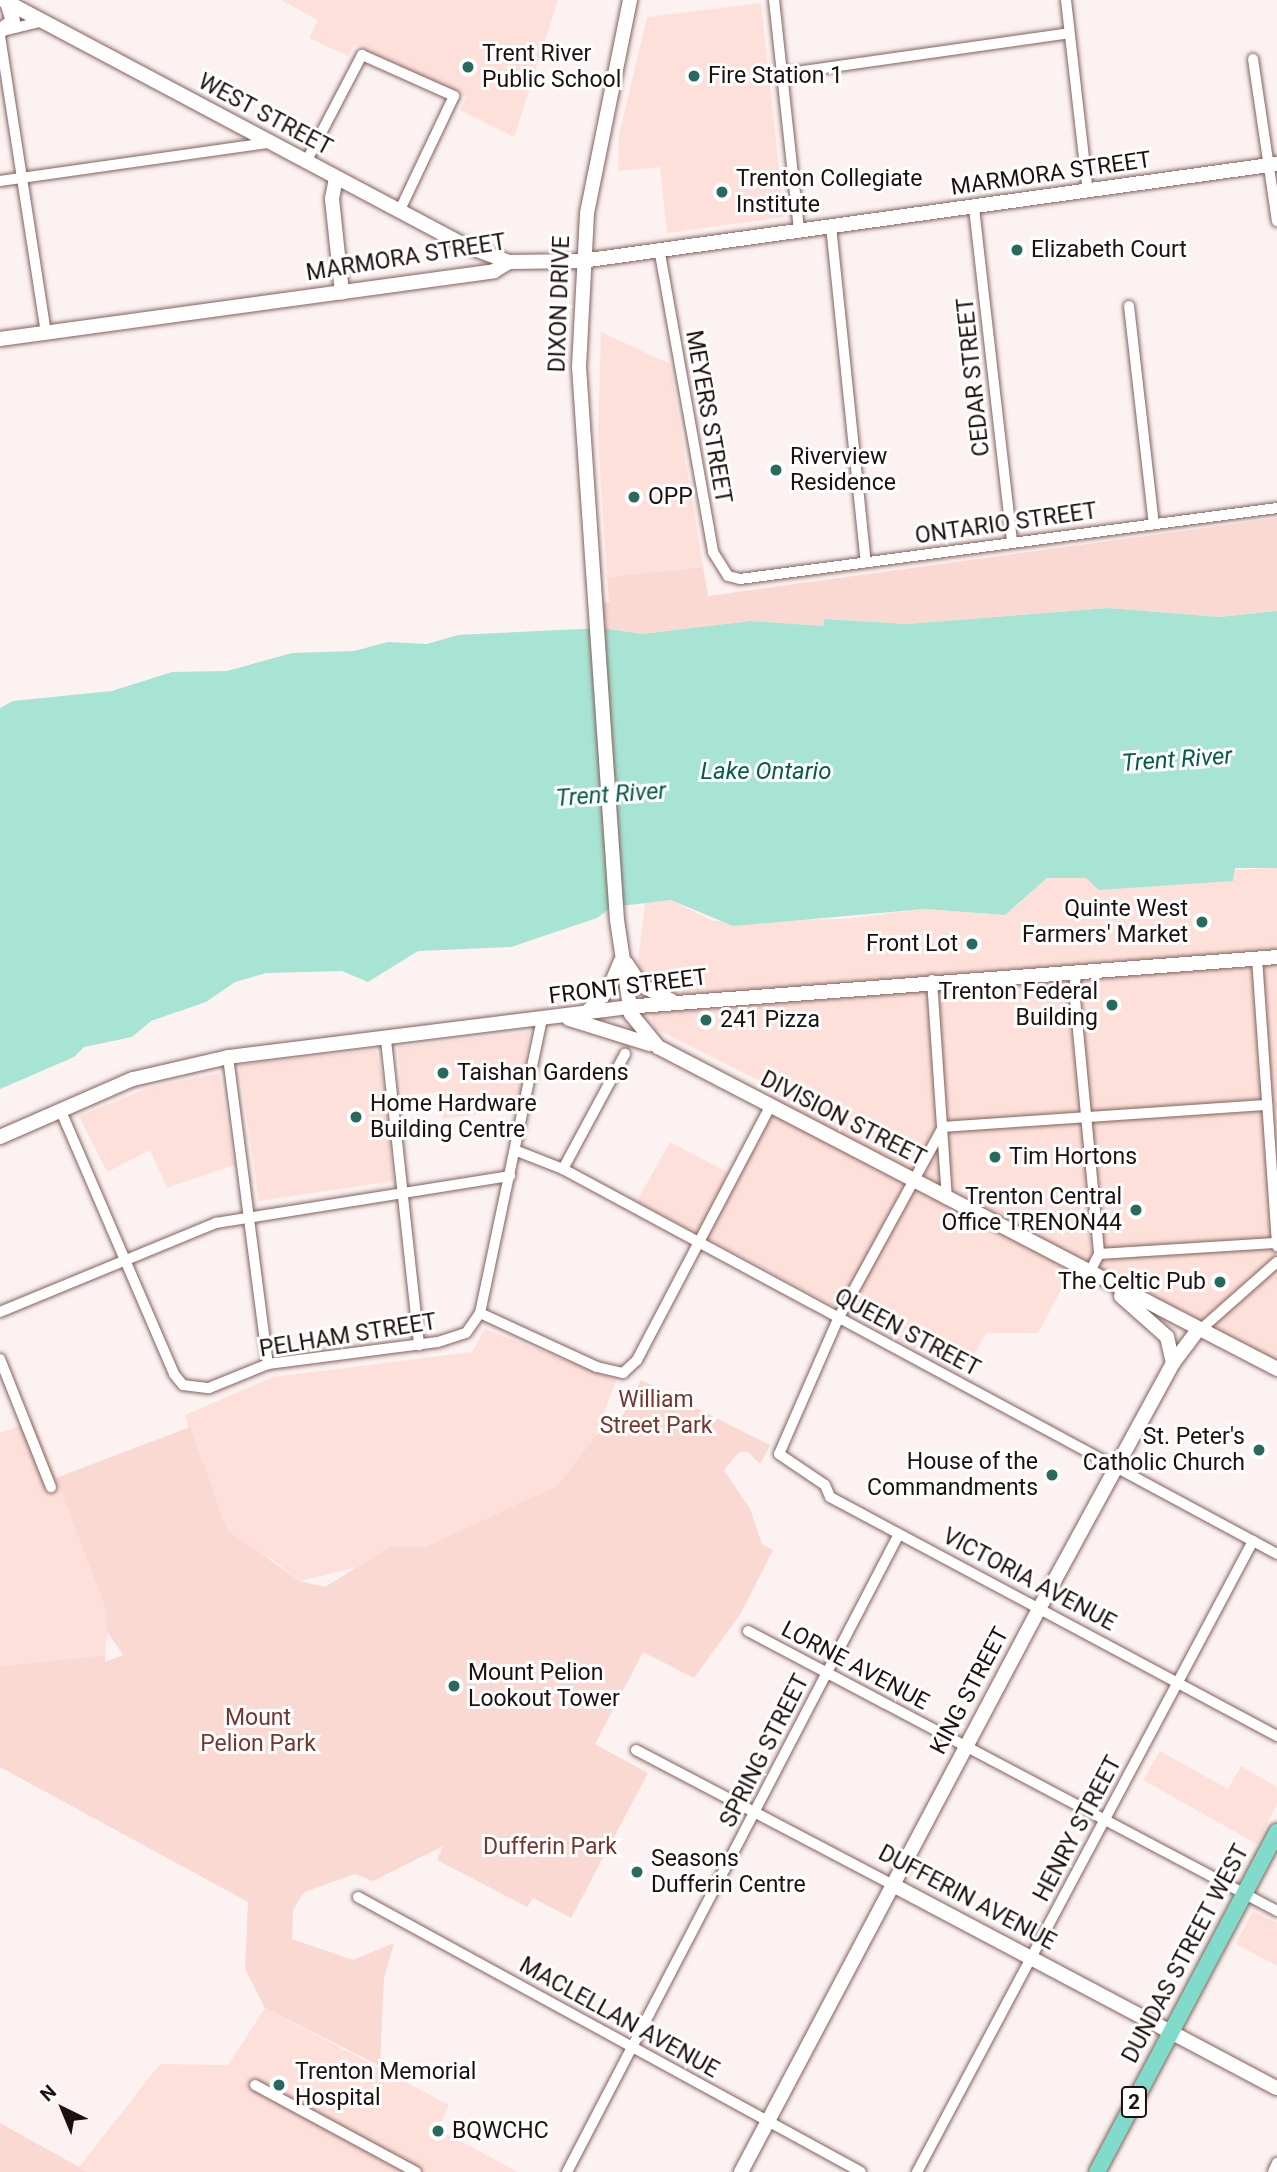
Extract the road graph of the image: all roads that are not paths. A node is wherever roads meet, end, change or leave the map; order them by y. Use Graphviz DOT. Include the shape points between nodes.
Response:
graph roads {
  1 [pos="630,0"];
  2 [pos="774,0"];
  3 [pos="1066,0"];
  4 [pos="5,1"];
  5 [pos="43,21"];
  6 [pos="0,33"];
  7 [pos="1069,33"];
  8 [pos="1253,60"];
  9 [pos="782,74"];
  10 [pos="267,143"];
  11 [pos="306,162"];
  12 [pos="1274,165"];
  13 [pos="22,178"];
  14 [pos="336,178"];
  15 [pos="0,181"];
  16 [pos="1088,192"];
  17 [pos="974,208"];
  18 [pos="399,212"];
  19 [pos="1277,222"];
  20 [pos="831,226"];
  21 [pos="799,230"];
  22 [pos="659,248"];
  23 [pos="582,261"];
  24 [pos="509,262"];
  25 [pos="342,292"];
  26 [pos="1129,306"];
  27 [pos="46,332"];
  28 [pos="0,339"];
  29 [pos="1277,508"];
  30 [pos="1154,524"];
  31 [pos="1012,543"];
  32 [pos="866,562"];
  33 [pos="740,579"];
  34 [pos="622,956"];
  35 [pos="1277,957"];
  36 [pos="1257,958"];
  37 [pos="1077,970"];
  38 [pos="932,979"];
  39 [pos="675,1002"];
  40 [pos="629,1006"];
  41 [pos="584,1014"];
  42 [pos="561,1017"];
  43 [pos="542,1020"];
  44 [pos="386,1040"];
  45 [pos="657,1047"];
  46 [pos="625,1054"];
  47 [pos="228,1056"];
  48 [pos="1267,1105"];
  49 [pos="770,1107"];
  50 [pos="60,1109"];
  51 [pos="1084,1116"];
  52 [pos="943,1126"];
  53 [pos="0,1136"];
  54 [pos="1273,1150"];
  55 [pos="517,1151"];
  56 [pos="563,1169"];
  57 [pos="510,1176"];
  58 [pos="915,1181"];
  59 [pos="401,1192"];
  60 [pos="947,1199"];
  61 [pos="251,1214"];
  62 [pos="698,1243"];
  63 [pos="1276,1245"];
  64 [pos="1099,1254"];
  65 [pos="128,1259"];
  66 [pos="1277,1262"];
  67 [pos="1089,1274"];
  68 [pos="1113,1287"];
  69 [pos="0,1312"];
  70 [pos="480,1312"];
  71 [pos="838,1319"];
  72 [pos="1198,1331"];
  73 [pos="419,1345"];
  74 [pos="0,1359"];
  75 [pos="1172,1363"];
  76 [pos="268,1364"];
  77 [pos="1277,1369"];
  78 [pos="1116,1466"];
  79 [pos="51,1487"];
  80 [pos="899,1534"];
  81 [pos="1253,1541"];
  82 [pos="1277,1554"];
  83 [pos="1040,1607"];
  84 [pos="748,1631"];
  85 [pos="827,1672"];
  86 [pos="1178,1681"];
  87 [pos="1277,1735"];
  88 [pos="966,1747"];
  89 [pos="636,1749"];
  90 [pos="755,1812"];
  91 [pos="1105,1819"];
  92 [pos="1277,1832"];
  93 [pos="893,1885"];
  94 [pos="1244,1894"];
  95 [pos="358,1897"];
  96 [pos="1277,1911"];
  97 [pos="1032,1958"];
  98 [pos="1170,2032"];
  99 [pos="631,2046"];
  100 [pos="255,2085"];
  101 [pos="1277,2088"];
  102 [pos="768,2122"];
  103 [pos="1277,2164"];
  104 [pos="1103,2170"];
  105 [pos="416,2172"];
  106 [pos="566,2172"];
  107 [pos="741,2172"];
  108 [pos="861,2172"];
  109 [pos="917,2172"];
  110 [pos="1273,2172"];
  1 -- 23 [label="main road, DIXON DRIVE" via="604,110"];
  2 -- 9 [label="street"];
  3 -- 7 [label="street"];
  4 -- 5 [label="main road, WEST STREET"];
  4 -- 6 [label="main road" via="13,20"];
  5 -- 6 [label="street"];
  5 -- 10 [label="main road, WEST STREET"];
  6 -- 13 [label="street"];
  7 -- 9 [label="street"];
  7 -- 16 [label="street"];
  8 -- 12 [label="street"];
  9 -- 21 [label="street"];
  10 -- 11 [label="main road, WEST STREET"];
  10 -- 13 [label="street"];
  11 -- 14 [label="main road, WEST STREET"];
  11 -- 18 [label="street" via="359,58 366,54 454,96"];
  12 -- 16 [label="main road, MARMORA STREET"];
  12 -- 19 [label="street"];
  13 -- 15 [label="street"];
  13 -- 27 [label="street"];
  14 -- 18 [label="main road, WEST STREET"];
  14 -- 25 [label="main road" via="332,199"];
  16 -- 17 [label="main road, MARMORA STREET"];
  17 -- 20 [label="main road, MARMORA STREET"];
  17 -- 31 [label="street, CEDAR STREET"];
  18 -- 24 [label="main road, WEST STREET"];
  20 -- 21 [label="main road, MARMORA STREET"];
  20 -- 32 [label="street"];
  21 -- 22 [label="main road, MARMORA STREET"];
  22 -- 23 [label="main road, MARMORA STREET"];
  22 -- 33 [label="street, MEYERS STREET" via="713,552 722,569"];
  23 -- 24 [label="main road, MARMORA STREET"];
  23 -- 34 [label="main road, DIXON DRIVE" via="579,367 593,614"];
  24 -- 25 [label="main road, MARMORA STREET" via="494,271"];
  25 -- 27 [label="main road, MARMORA STREET"];
  26 -- 30 [label="street"];
  27 -- 28 [label="main road, MARMORA STREET"];
  29 -- 30 [label="street, ONTARIO STREET"];
  30 -- 31 [label="street, ONTARIO STREET"];
  31 -- 32 [label="street, ONTARIO STREET"];
  32 -- 33 [label="street, ONTARIO STREET"];
  34 -- 39 [label="main road" via="641,985"];
  34 -- 40 [label="main road, DIXON DRIVE"];
  34 -- 41 [label="main road" via="608,989"];
  35 -- 36 [label="main road, FRONT STREET"];
  36 -- 37 [label="main road, FRONT STREET"];
  36 -- 48 [label="street"];
  37 -- 38 [label="main road, FRONT STREET"];
  37 -- 51 [label="street" via="1074,988"];
  38 -- 39 [label="main road, FRONT STREET"];
  38 -- 52 [label="street"];
  39 -- 40 [label="main road, FRONT STREET"];
  40 -- 41 [label="main road, FRONT STREET"];
  40 -- 45 [label="main road, DIVISION STREET" via="636,1025"];
  41 -- 42 [label="main road, FRONT STREET"];
  42 -- 43 [label="main road, FRONT STREET"];
  42 -- 45 [label="main road"];
  43 -- 44 [label="main road, FRONT STREET"];
  43 -- 55 [label="street"];
  44 -- 47 [label="main road, FRONT STREET"];
  44 -- 59 [label="street"];
  45 -- 49 [label="main road, DIVISION STREET"];
  46 -- 56 [label="street"];
  47 -- 50 [label="main road, FRONT STREET" via="164,1068"];
  47 -- 61 [label="street"];
  48 -- 51 [label="street"];
  48 -- 54 [label="street"];
  49 -- 58 [label="main road, DIVISION STREET"];
  49 -- 62 [label="street"];
  50 -- 53 [label="main road, FRONT STREET"];
  50 -- 65 [label="street"];
  51 -- 52 [label="street"];
  51 -- 64 [label="street" via="1090,1123"];
  52 -- 58 [label="street"];
  52 -- 60 [label="street"];
  54 -- 63 [label="street"];
  55 -- 56 [label="street, QUEEN STREET"];
  55 -- 57 [label="street"];
  56 -- 62 [label="street, QUEEN STREET"];
  57 -- 59 [label="street"];
  57 -- 70 [label="street"];
  58 -- 60 [label="main road, DIVISION STREET"];
  58 -- 71 [label="street"];
  59 -- 61 [label="street"];
  59 -- 73 [label="street"];
  60 -- 67 [label="main road, DIVISION STREET"];
  61 -- 65 [label="street" via="188,1233"];
  61 -- 76 [label="street"];
  62 -- 70 [label="street" via="638,1360 623,1373 597,1367"];
  62 -- 71 [label="street, QUEEN STREET"];
  63 -- 64 [label="street"];
  64 -- 67 [label="street"];
  65 -- 69 [label="street"];
  65 -- 76 [label="street, PELHAM STREET" via="174,1374 186,1386 209,1388"];
  66 -- 72 [label="street, KING STREET"];
  67 -- 68 [label="main road, DIVISION STREET"];
  68 -- 72 [label="main road, DIVISION STREET"];
  68 -- 75 [label="main road" via="1167,1337"];
  70 -- 73 [label="street, PELHAM STREET" via="466,1333"];
  71 -- 78 [label="street, QUEEN STREET"];
  71 -- 80 [label="street, VICTORIA AVENUE" via="778,1446 783,1457 825,1485 830,1497"];
  72 -- 75 [label="main road, KING STREET"];
  72 -- 77 [label="main road, DIVISION STREET"];
  73 -- 76 [label="street, PELHAM STREET"];
  74 -- 79 [label="street"];
  75 -- 78 [label="main road, KING STREET"];
  78 -- 81 [label="street, QUEEN STREET"];
  78 -- 83 [label="main road, KING STREET"];
  80 -- 83 [label="street, VICTORIA AVENUE"];
  80 -- 85 [label="street, SPRING STREET"];
  81 -- 82 [label="street, QUEEN STREET"];
  81 -- 86 [label="street, HENRY STREET"];
  83 -- 86 [label="street, VICTORIA AVENUE"];
  83 -- 88 [label="main road, KING STREET"];
  84 -- 85 [label="street, LORNE AVENUE"];
  85 -- 88 [label="street, LORNE AVENUE"];
  85 -- 90 [label="street, SPRING STREET"];
  86 -- 87 [label="street, VICTORIA AVENUE"];
  86 -- 91 [label="street, HENRY STREET"];
  88 -- 91 [label="street, LORNE AVENUE"];
  88 -- 93 [label="main road, KING STREET"];
  89 -- 90 [label="street, DUFFERIN AVENUE"];
  90 -- 93 [label="street, DUFFERIN AVENUE"];
  90 -- 99 [label="street, SPRING STREET"];
  91 -- 94 [label="street, LORNE AVENUE"];
  91 -- 97 [label="street, HENRY STREET"];
  92 -- 94 [label="main road, DUNDAS STREET WEST / 2"];
  93 -- 97 [label="main road, DUFFERIN AVENUE"];
  93 -- 102 [label="main road, KING STREET"];
  94 -- 96 [label="street, LORNE AVENUE"];
  94 -- 98 [label="main road, DUNDAS STREET WEST / 2"];
  95 -- 99 [label="street, MACLELLAN AVENUE"];
  97 -- 98 [label="main road, DUFFERIN AVENUE"];
  97 -- 109 [label="street, HENRY STREET"];
  98 -- 101 [label="main road, DUFFERIN AVENUE"];
  98 -- 104 [label="main road, DUNDAS STREET WEST / 2"];
  99 -- 102 [label="street, MACLELLAN AVENUE"];
  99 -- 106 [label="street, SPRING STREET"];
  100 -- 105 [label="street"];
  102 -- 107 [label="main road, KING STREET"];
  102 -- 108 [label="street, MACLELLAN AVENUE"];
  103 -- 110 [label="street"];
}
